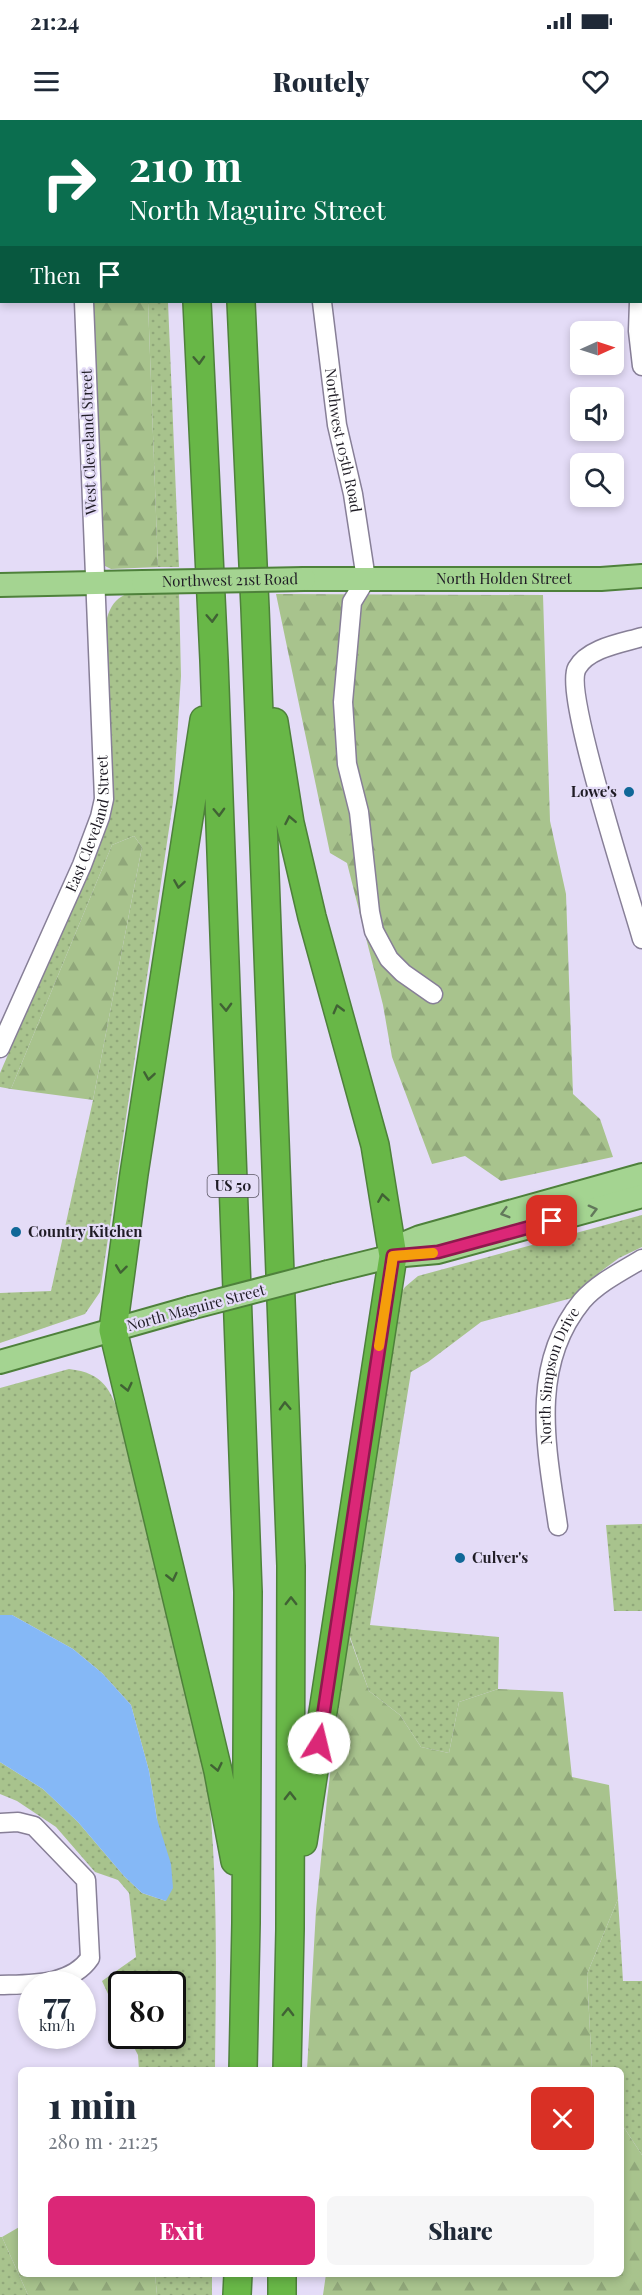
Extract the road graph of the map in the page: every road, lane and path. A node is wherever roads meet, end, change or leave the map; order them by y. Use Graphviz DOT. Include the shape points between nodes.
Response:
graph roads {
  1 [pos="84,303"];
  2 [pos="197,303"];
  3 [pos="241,303"];
  4 [pos="322,303"];
  5 [pos="639,303"];
  6 [pos="642,366"];
  7 [pos="642,576"];
  8 [pos="366,579"];
  9 [pos="94,583"];
  10 [pos="0,585"];
  11 [pos="255,608"];
  12 [pos="642,637"];
  13 [pos="214,660"];
  14 [pos="639,918"];
  15 [pos="642,939"];
  16 [pos="433,994"];
  17 [pos="0,1048"];
  18 [pos="642,1175"];
  19 [pos="642,1196"];
  20 [pos="393,1256"];
  21 [pos="642,1259"];
  22 [pos="113,1330"];
  23 [pos="0,1362"];
  24 [pos="558,1526"];
  25 [pos="0,1823"];
  26 [pos="246,1923"];
  27 [pos="290,1929"];
  28 [pos="0,1985"];
  29 [pos="243,2067"];
  30 [pos="287,2067"];
  31 [pos="238,2277"];
  32 [pos="282,2277"];
  33 [pos="237,2295"];
  34 [pos="282,2295"];
  1 -- 9 [label="street, West Cleveland Street"];
  2 -- 13 [label="highway, US 50, one-way"];
  3 -- 11 [label="highway, US 50"];
  4 -- 8 [label="street, Northwest 105th Road" via="337,425"];
  5 -- 6 [label="street"];
  7 -- 8 [label="main road, North Holden Street"];
  8 -- 9 [label="main road, Northwest 21st Road, bridge"];
  8 -- 16 [label="street" via="352,602 343,702 347,764 359,812 370,912 374,931 389,959"];
  9 -- 10 [label="main road"];
  9 -- 17 [label="street, East Cleveland Street" via="104,799 82,865"];
  20 -- 11 [label="highway, one-way" via="375,1145 290,823"];
  27 -- 11 [label="highway, US 50, one-way" via="291,1566"];
  12 -- 14 [label="street" via="582,661 575,671 574,687 587,749"];
  13 -- 22 [label="highway, one-way"];
  13 -- 26 [label="highway, US 50, one-way" via="248,1592"];
  14 -- 15 [label="street"];
  18 -- 20 [label="main road, North Maguire Street, one-way" via="420,1237"];
  20 -- 19 [label="main road, North Maguire Street, one-way" via="438,1252"];
  20 -- 22 [label="main road, North Maguire Street, bridge"];
  20 -- 27 [label="highway"];
  21 -- 24 [label="street, North Simpson Drive" via="583,1300 556,1346 544,1397 544,1419"];
  22 -- 23 [label="main road, North Maguire Street"];
  22 -- 26 [label="highway, one-way" via="218,1771"];
  25 -- 28 [label="street" via="34,1826 86,1880 90,1958 83,1968 51,1982"];
  26 -- 29 [label="highway, US 50"];
  30 -- 27 [label="highway, US 50, one-way"];
  31 -- 33 [label="highway"];
  32 -- 34 [label="highway"];
}
